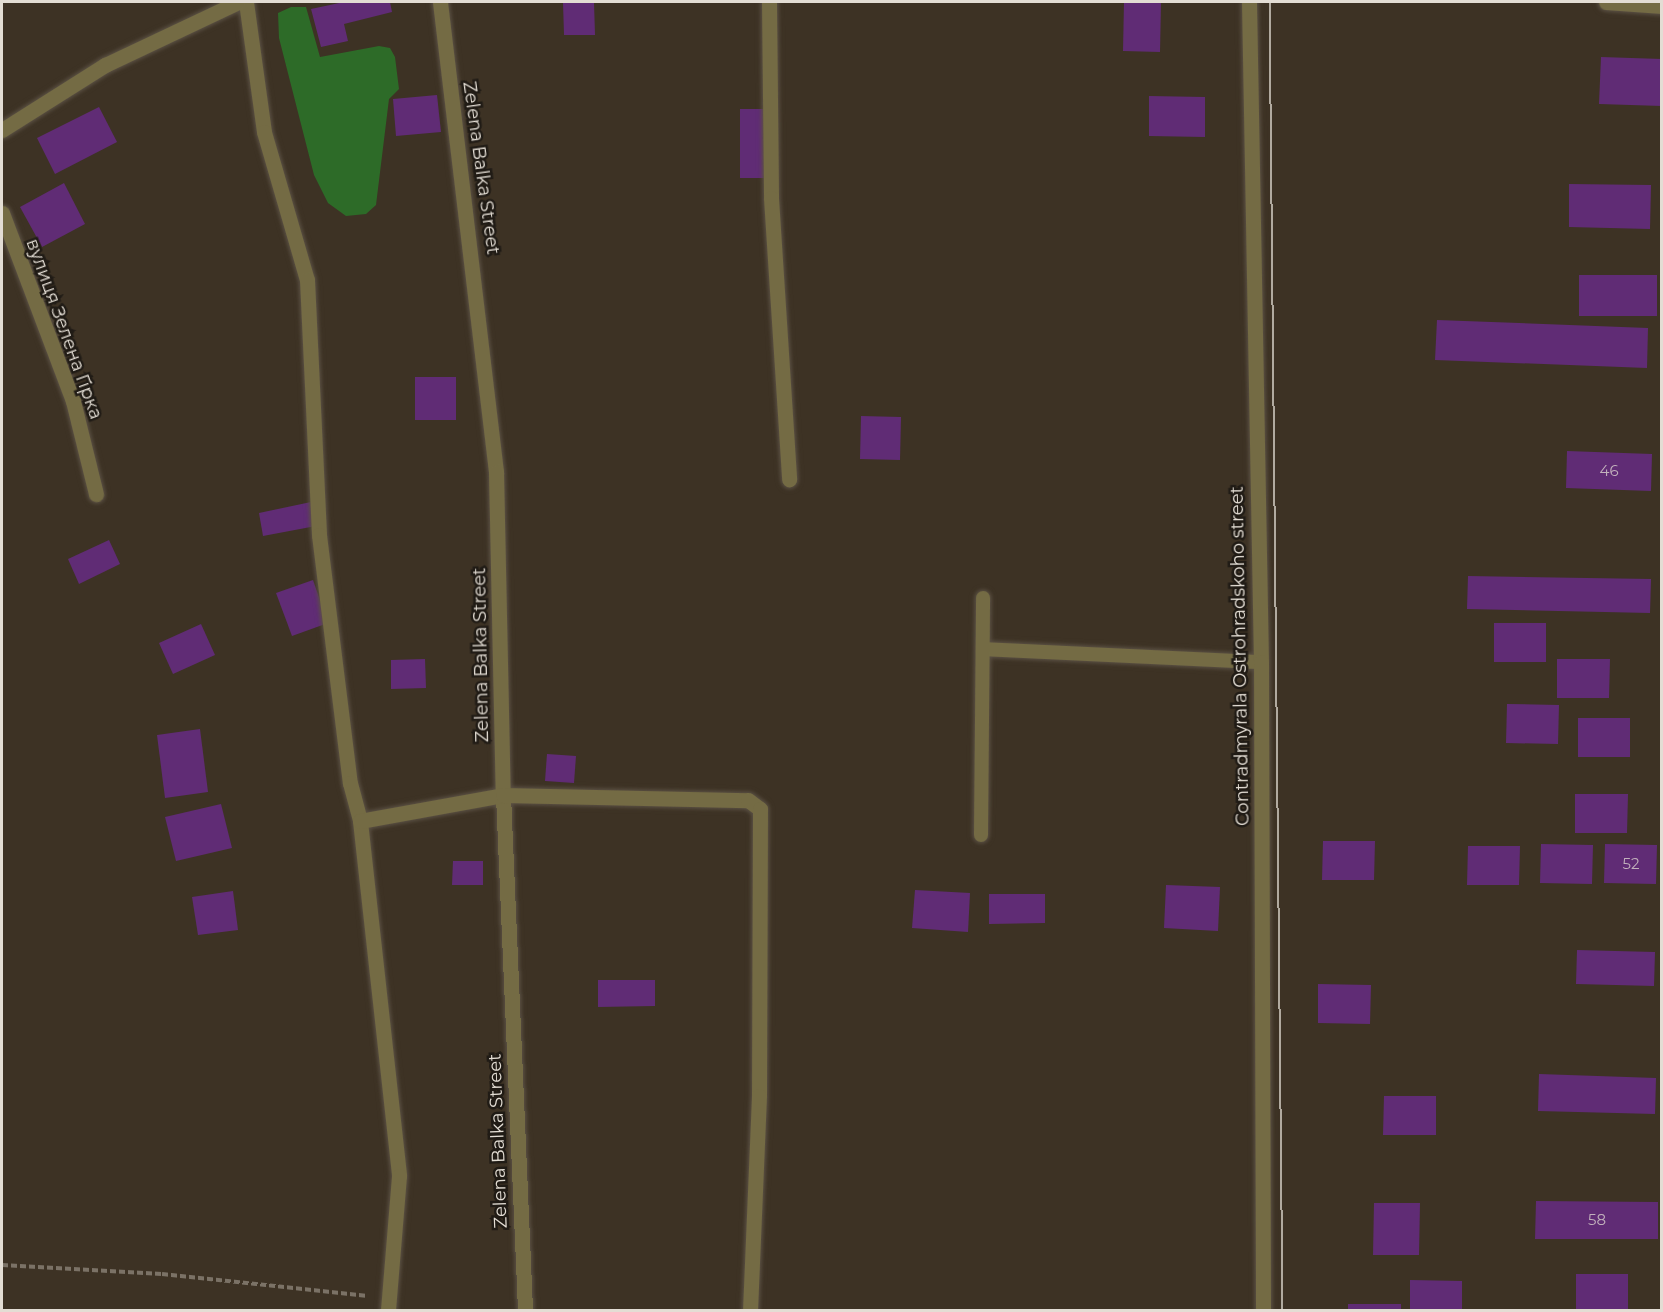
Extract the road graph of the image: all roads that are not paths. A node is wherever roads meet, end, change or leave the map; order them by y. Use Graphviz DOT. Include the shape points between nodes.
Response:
graph roads {
  1 [pos="238,2"];
  2 [pos="246,2"];
  3 [pos="440,2"];
  4 [pos="769,2"];
  5 [pos="1249,2"];
  6 [pos="1606,2"];
  7 [pos="1662,6"];
  8 [pos="2,130"];
  9 [pos="2,213"];
  10 [pos="789,479"];
  11 [pos="96,494"];
  12 [pos="984,598"];
  13 [pos="983,649"];
  14 [pos="1261,662"];
  15 [pos="503,795"];
  16 [pos="360,821"];
  17 [pos="981,836"];
  18 [pos="389,1305"];
  19 [pos="525,1311"];
  20 [pos="750,1311"];
  21 [pos="1263,1311"];
  1 -- 8 [label="street" via="105,65"];
  2 -- 16 [label="street" via="264,132 307,280 319,535 350,783"];
  3 -- 15 [label="street, Zelena Balka Street" via="496,472"];
  4 -- 10 [label="street" via="771,198"];
  5 -- 14 [label="street, Contradmyrala Ostrohradskoho street"];
  6 -- 7 [label="street"];
  9 -- 11 [label="street, вулиця Зелена Гірка" via="73,401"];
  12 -- 13 [label="lane"];
  13 -- 14 [label="lane"];
  13 -- 17 [label="lane"];
  14 -- 21 [label="street, Contradmyrala Ostrohradskoho street"];
  15 -- 16 [label="street"];
  15 -- 19 [label="street, Zelena Balka Street"];
  15 -- 20 [label="street" via="748,800 760,809 764,824"];
  16 -- 18 [label="street" via="399,1176"];
}
